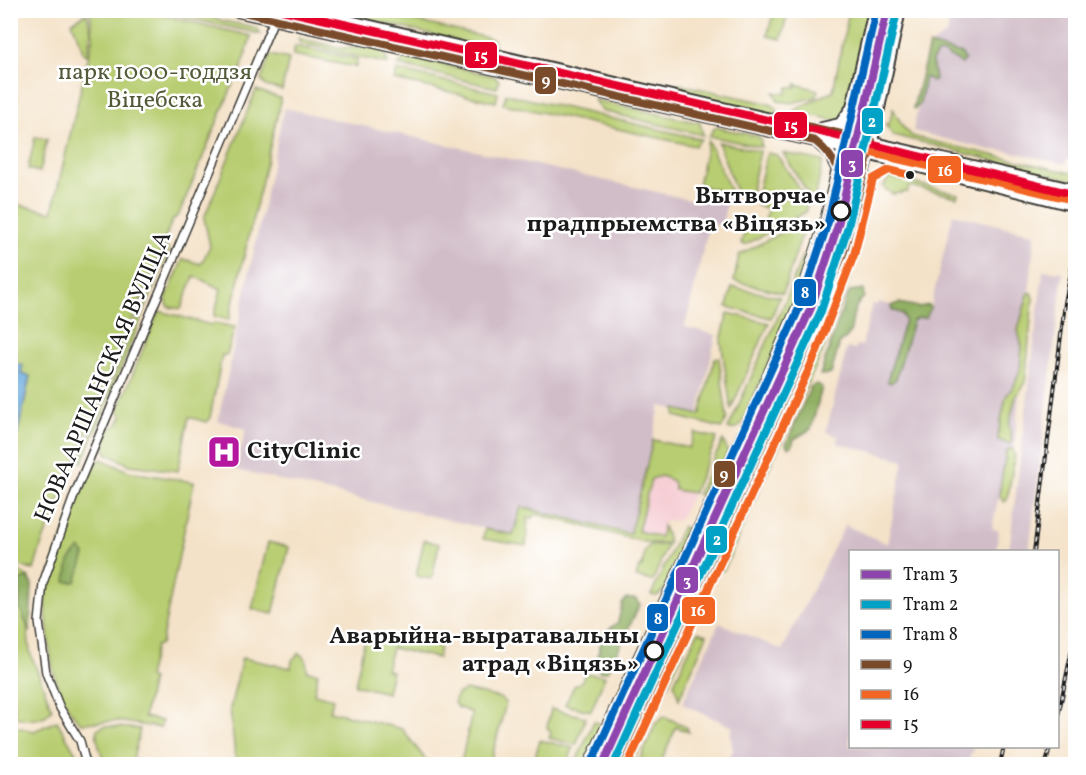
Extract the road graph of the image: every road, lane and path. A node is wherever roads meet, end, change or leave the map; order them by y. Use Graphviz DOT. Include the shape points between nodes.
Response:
graph roads {
  1 [pos="232,10"];
  2 [pos="302,10"];
  3 [pos="874,10"];
  4 [pos="900,10"];
  5 [pos="276,15"];
  6 [pos="400,33"];
  7 [pos="397,47"];
  8 [pos="510,59"];
  9 [pos="507,72"];
  10 [pos="579,75"];
  11 [pos="576,87"];
  12 [pos="709,104"];
  13 [pos="854,104"];
  14 [pos="879,108"];
  15 [pos="707,117"];
  16 [pos="815,128"];
  17 [pos="847,136"];
  18 [pos="815,141"];
  19 [pos="872,141"];
  20 [pos="890,146"];
  21 [pos="844,148"];
  22 [pos="869,154"];
  23 [pos="889,159"];
  24 [pos="838,170"];
  25 [pos="864,173"];
  26 [pos="1076,190"];
  27 [pos="1076,206"];
  28 [pos="753,412"];
  29 [pos="775,421"];
  30 [pos="717,492"];
  31 [pos="738,501"];
  32 [pos="676,579"];
  33 [pos="698,590"];
  34 [pos="606,730"];
  35 [pos="629,740"];
  36 [pos="597,750"];
  37 [pos="618,762"];
  38 [pos="87,765"];
  39 [pos="590,765"];
  1 -- 5 [label="main road"];
  2 -- 6 [label="main road"];
  3 -- 13 [label="main road"];
  4 -- 14 [label="main road"];
  5 -- 7 [label="main road"];
  5 -- 38 [label="street, НОВААРШАНСКАЯ ВУЛІЦА" via="83,475 43,583 39,622 46,673 60,708 80,741"];
  6 -- 7 [label="street"];
  6 -- 8 [label="main road"];
  7 -- 9 [label="main road"];
  8 -- 9 [label="street"];
  8 -- 10 [label="main road"];
  9 -- 11 [label="main road"];
  10 -- 11 [label="street"];
  10 -- 12 [label="main road"];
  11 -- 15 [label="main road"];
  12 -- 15 [label="street"];
  12 -- 16 [label="main road"];
  13 -- 16 [label="main road" via="840,124"];
  13 -- 17 [label="main road"];
  14 -- 19 [label="main road"];
  14 -- 20 [label="main road" via="879,125"];
  15 -- 18 [label="main road"];
  16 -- 17 [label="main road"];
  17 -- 19 [label="main road"];
  17 -- 21 [label="main road"];
  18 -- 21 [label="main road"];
  18 -- 24 [label="main road" via="830,154"];
  19 -- 20 [label="main road"];
  19 -- 22 [label="main road"];
  20 -- 26 [label="main road"];
  21 -- 22 [label="main road"];
  21 -- 24 [label="main road"];
  22 -- 23 [label="main road"];
  22 -- 25 [label="main road"];
  23 -- 25 [label="main road"];
  23 -- 27 [label="main road"];
  24 -- 28 [label="main road" via="812,269"];
  25 -- 29 [label="main road" via="833,281"];
  28 -- 29 [label="main road" via="767,408 773,412"];
  28 -- 30 [label="main road"];
  29 -- 31 [label="main road"];
  30 -- 31 [label="main road" via="724,505"];
  30 -- 32 [label="main road"];
  31 -- 33 [label="main road"];
  32 -- 33 [label="main road" via="690,577"];
  32 -- 34 [label="main road"];
  33 -- 35 [label="main road"];
  34 -- 35 [label="main road" via="607,739 614,745"];
  34 -- 36 [label="main road"];
  35 -- 37 [label="main road"];
  36 -- 37 [label="main road" via="612,748"];
  36 -- 39 [label="main road"];
}
